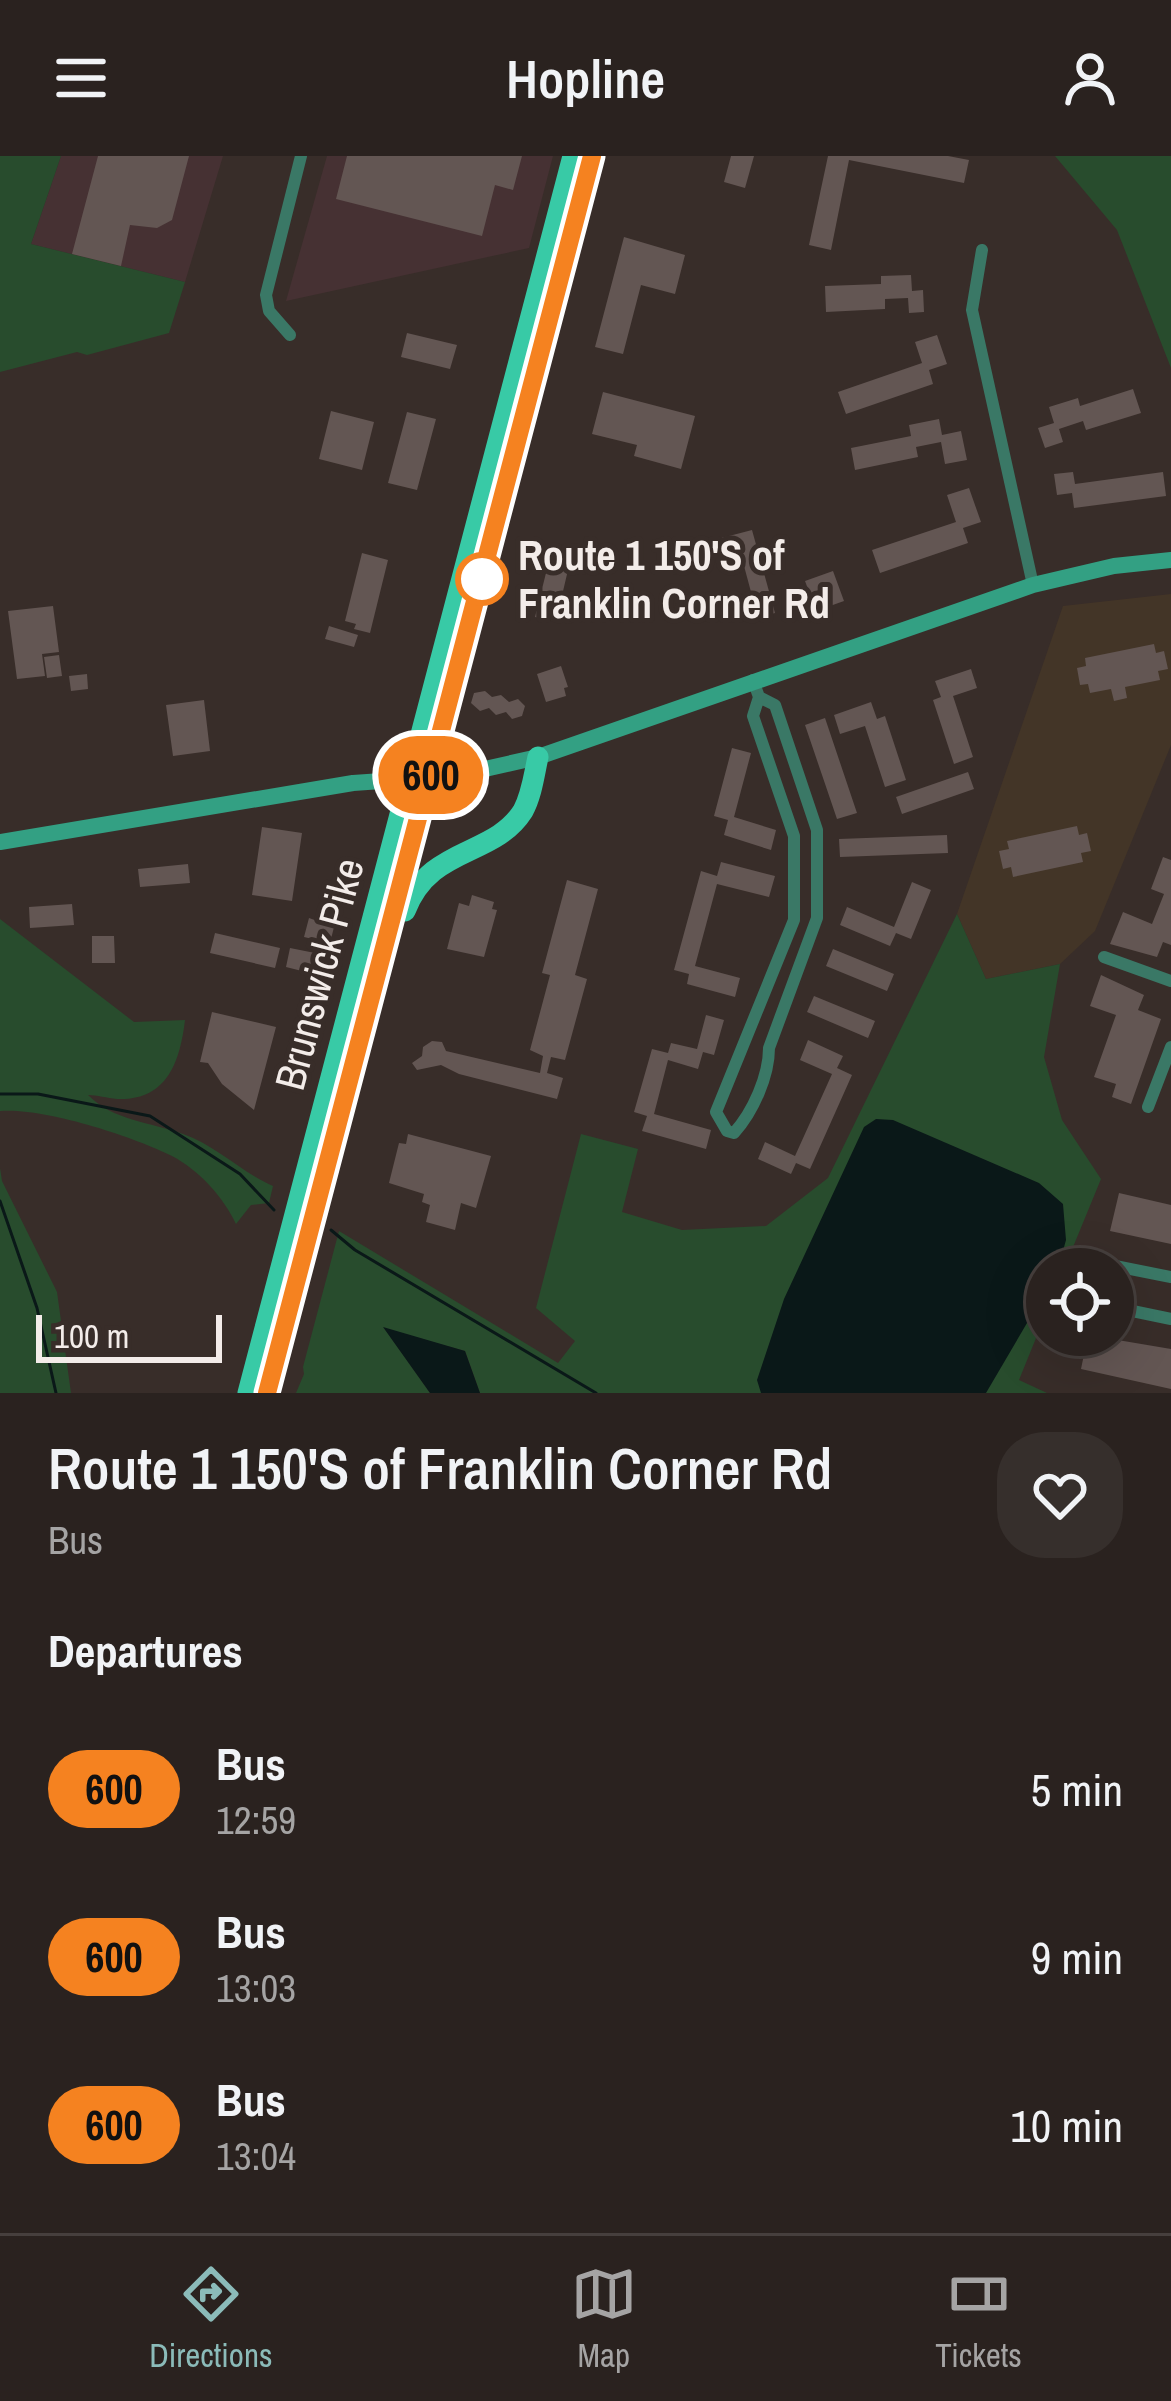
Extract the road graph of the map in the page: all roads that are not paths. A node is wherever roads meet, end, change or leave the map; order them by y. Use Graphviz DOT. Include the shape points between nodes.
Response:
graph roads {
  1 [pos="301,156"];
  2 [pos="573,156"];
  3 [pos="592,156"];
  4 [pos="982,250"];
  5 [pos="290,335"];
  6 [pos="1171,560"];
  7 [pos="1034,585"];
  8 [pos="756,688"];
  9 [pos="789,747"];
  10 [pos="766,755"];
  11 [pos="538,757"];
  12 [pos="420,778"];
  13 [pos="806,796"];
  14 [pos="783,803"];
  15 [pos="0,842"];
  16 [pos="817,848"];
  17 [pos="796,853"];
  18 [pos="1104,957"];
  19 [pos="778,958"];
  20 [pos="798,968"];
  21 [pos="1171,981"];
  22 [pos="376,991"];
  23 [pos="748,1032"];
  24 [pos="770,1044"];
  25 [pos="1171,1047"];
  26 [pos="1148,1107"];
  27 [pos="1134,1270"];
  28 [pos="1171,1277"];
  29 [pos="1134,1311"];
  30 [pos="1171,1319"];
  31 [pos="248,1393"];
  32 [pos="267,1393"];
  1 -- 5 [label="street" via="266,295"];
  2 -- 12 [label="highway, Brunswick Pike"];
  3 -- 12 [label="highway, Brunswick Pike"];
  4 -- 7 [label="street" via="973,310"];
  6 -- 7 [label="main road"];
  7 -- 8 [label="main road"];
  8 -- 9 [label="street" via="775,705"];
  8 -- 10 [label="street" via="753,716"];
  8 -- 11 [label="main road"];
  9 -- 10 [label="street"];
  9 -- 13 [label="street"];
  10 -- 14 [label="street"];
  11 -- 12 [label="main road"];
  11 -- 22 [label="highway" via="516,819 417,885"];
  12 -- 15 [label="main road"];
  12 -- 22 [label="highway, Brunswick Pike"];
  12 -- 31 [label="highway, Brunswick Pike"];
  13 -- 14 [label="street"];
  13 -- 16 [label="street"];
  14 -- 17 [label="street"];
  16 -- 17 [label="street"];
  16 -- 20 [label="street" via="818,918"];
  17 -- 19 [label="street" via="794,920"];
  18 -- 21 [label="street"];
  19 -- 20 [label="street"];
  19 -- 23 [label="street"];
  20 -- 24 [label="street"];
  22 -- 32 [label="highway, Brunswick Pike"];
  23 -- 24 [label="street"];
  23 -- 24 [label="street" via="716,1112 727,1131 742,1124 769,1067"];
  25 -- 26 [label="street"];
  27 -- 28 [label="street"];
  29 -- 30 [label="street"];
}
